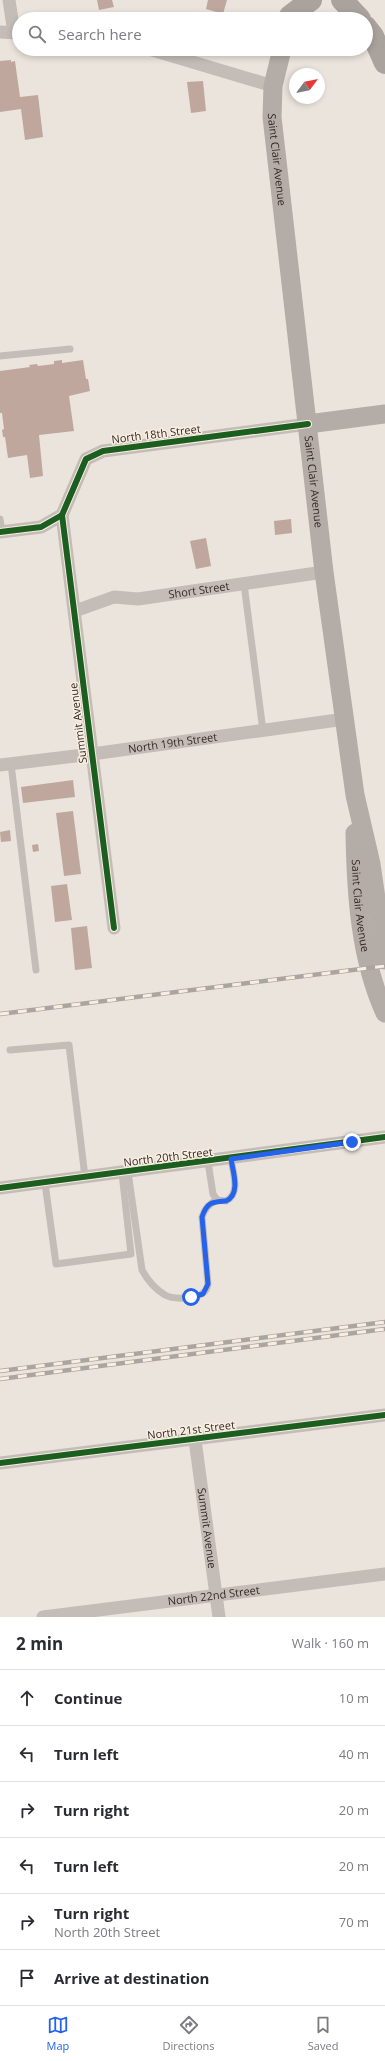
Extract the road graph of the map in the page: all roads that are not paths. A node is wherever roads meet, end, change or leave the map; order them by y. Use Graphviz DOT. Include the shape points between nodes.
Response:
graph roads {
  1 [pos="9,0"];
  2 [pos="311,0"];
  3 [pos="341,0"];
  4 [pos="291,12"];
  5 [pos="353,12"];
  6 [pos="12,14"];
  7 [pos="0,32"];
  8 [pos="12,33"];
  9 [pos="373,38"];
  10 [pos="172,56"];
  11 [pos="280,56"];
  12 [pos="385,63"];
  13 [pos="273,86"];
  14 [pos="70,349"];
  15 [pos="0,356"];
  16 [pos="385,414"];
  17 [pos="308,424"];
  18 [pos="62,515"];
  19 [pos="1,528"];
  20 [pos="324,572"];
  21 [pos="244,584"];
  22 [pos="75,611"];
  23 [pos="345,719"];
  24 [pos="263,731"];
  25 [pos="92,754"];
  26 [pos="5,764"];
  27 [pos="355,795"];
  28 [pos="114,928"];
  29 [pos="385,960"];
  30 [pos="36,970"];
  31 [pos="385,1013"];
  32 [pos="10,1050"];
  33 [pos="385,1137"];
  34 [pos="231,1159"];
  35 [pos="208,1162"];
  36 [pos="125,1172"];
  37 [pos="85,1177"];
  38 [pos="45,1183"];
  39 [pos="0,1188"];
  40 [pos="217,1200"];
  41 [pos="385,1415"];
  42 [pos="195,1440"];
  43 [pos="0,1464"];
  44 [pos="385,1574"];
  45 [pos="217,1595"];
  46 [pos="43,1617"];
  47 [pos="219,1617"];
  1 -- 6 [label="street"];
  2 -- 4 [label="highway"];
  3 -- 5 [label="highway"];
  7 -- 8 [label="street"];
  9 -- 12 [label="highway"];
  10 -- 13 [label="street"];
  11 -- 13 [label="main road, Saint Clair Avenue"];
  13 -- 17 [label="main road, Saint Clair Avenue" via="272,117"];
  14 -- 15 [label="lane"];
  16 -- 17 [label="main road, North 18th Street"];
  17 -- 18 [label="street, North 18th Street" via="103,451 86,459"];
  17 -- 20 [label="main road, Saint Clair Avenue"];
  18 -- 19 [label="street" via="41,527"];
  18 -- 22 [label="street, Summit Avenue"];
  20 -- 21 [label="street, Short Street"];
  20 -- 23 [label="main road, Saint Clair Avenue"];
  21 -- 22 [label="street, Short Street" via="138,599 114,597"];
  21 -- 24 [label="lane"];
  22 -- 25 [label="street, Summit Avenue"];
  23 -- 24 [label="street, North 19th Street"];
  23 -- 27 [label="main road, Saint Clair Avenue"];
  24 -- 25 [label="street, North 19th Street"];
  25 -- 26 [label="street, North 19th Street"];
  25 -- 28 [label="street, Summit Avenue"];
  26 -- 30 [label="lane"];
  27 -- 29 [label="main road, Saint Clair Avenue" via="371,864"];
  27 -- 31 [label="main road, Saint Clair Avenue" via="356,866 362,928 370,969"];
  32 -- 37 [label="lane" via="69,1045"];
  33 -- 34 [label="street, North 20th Street"];
  34 -- 35 [label="street, North 20th Street"];
  34 -- 40 [label="lane" via="235,1191 230,1199"];
  35 -- 36 [label="street, North 20th Street"];
  35 -- 40 [label="lane" via="213,1194"];
  36 -- 37 [label="street, North 20th Street"];
  36 -- 38 [label="lane" via="132,1254 56,1264"];
  36 -- 40 [label="lane" via="142,1270 147,1279 164,1295 172,1298 203,1294 208,1284 202,1217 208,1206"];
  37 -- 38 [label="street, North 20th Street"];
  38 -- 39 [label="street, North 20th Street"];
  41 -- 42 [label="street, North 21st Street"];
  42 -- 43 [label="street, North 21st Street"];
  42 -- 45 [label="street, Summit Avenue"];
  44 -- 45 [label="street, North 22nd Street"];
  45 -- 46 [label="street, North 22nd Street"];
  45 -- 47 [label="street, Summit Avenue"];
}
